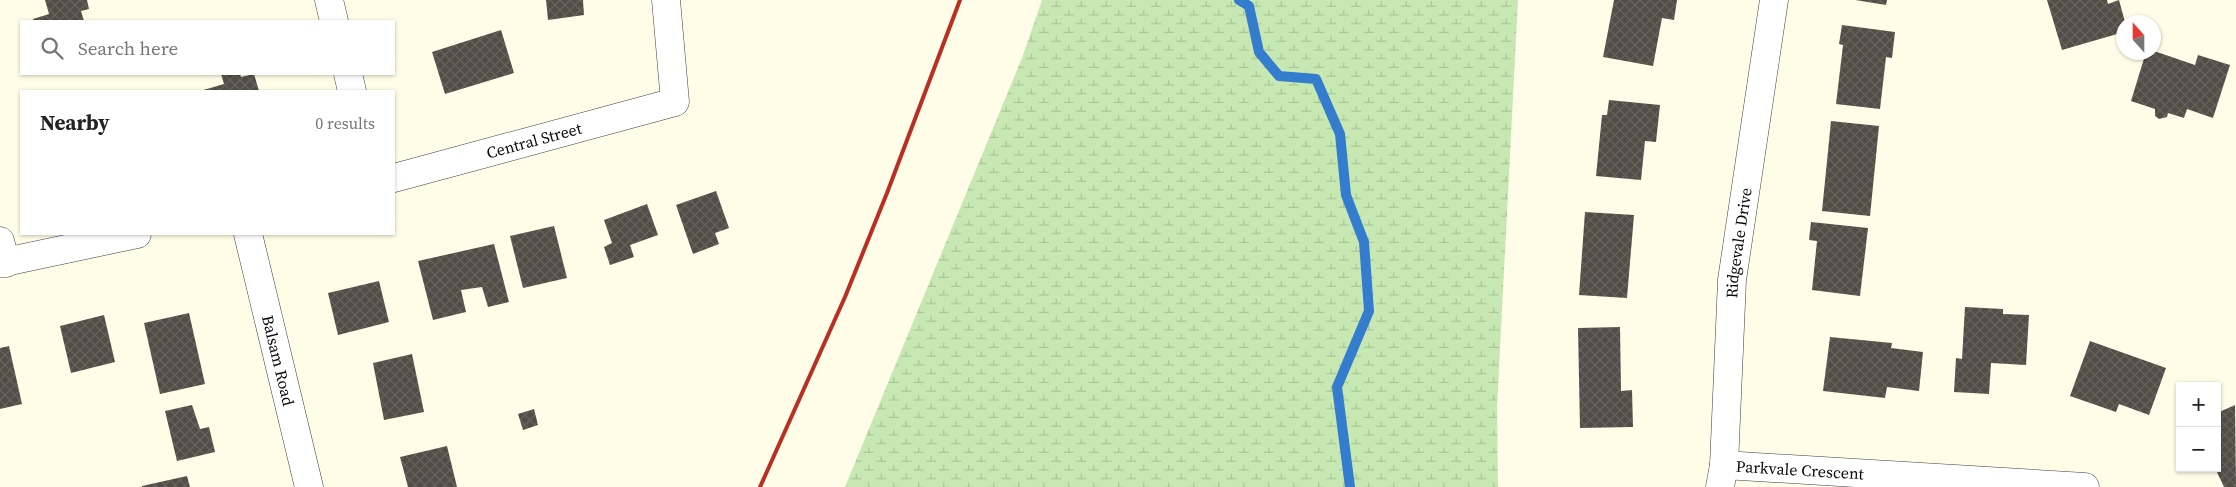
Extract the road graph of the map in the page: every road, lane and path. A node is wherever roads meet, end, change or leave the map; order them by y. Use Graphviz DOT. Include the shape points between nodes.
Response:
graph roads {
  1 [pos="329,0"];
  2 [pos="666,0"];
  3 [pos="1774,0"];
  4 [pos="334,20"];
  5 [pos="348,75"];
  6 [pos="352,90"];
  7 [pos="395,178"];
  8 [pos="131,235"];
  9 [pos="248,235"];
  10 [pos="2,256"];
  11 [pos="1722,476"];
  12 [pos="309,487"];
  13 [pos="2085,487"];
  1 -- 4 [label="street"];
  2 -- 7 [label="street, Central Street" via="675,102"];
  3 -- 11 [label="street, Ridgevale Drive" via="1732,280"];
  5 -- 6 [label="street"];
  8 -- 10 [label="street"];
  9 -- 12 [label="street, Balsam Road"];
  11 -- 13 [label="street, Parkvale Crescent"];
}
